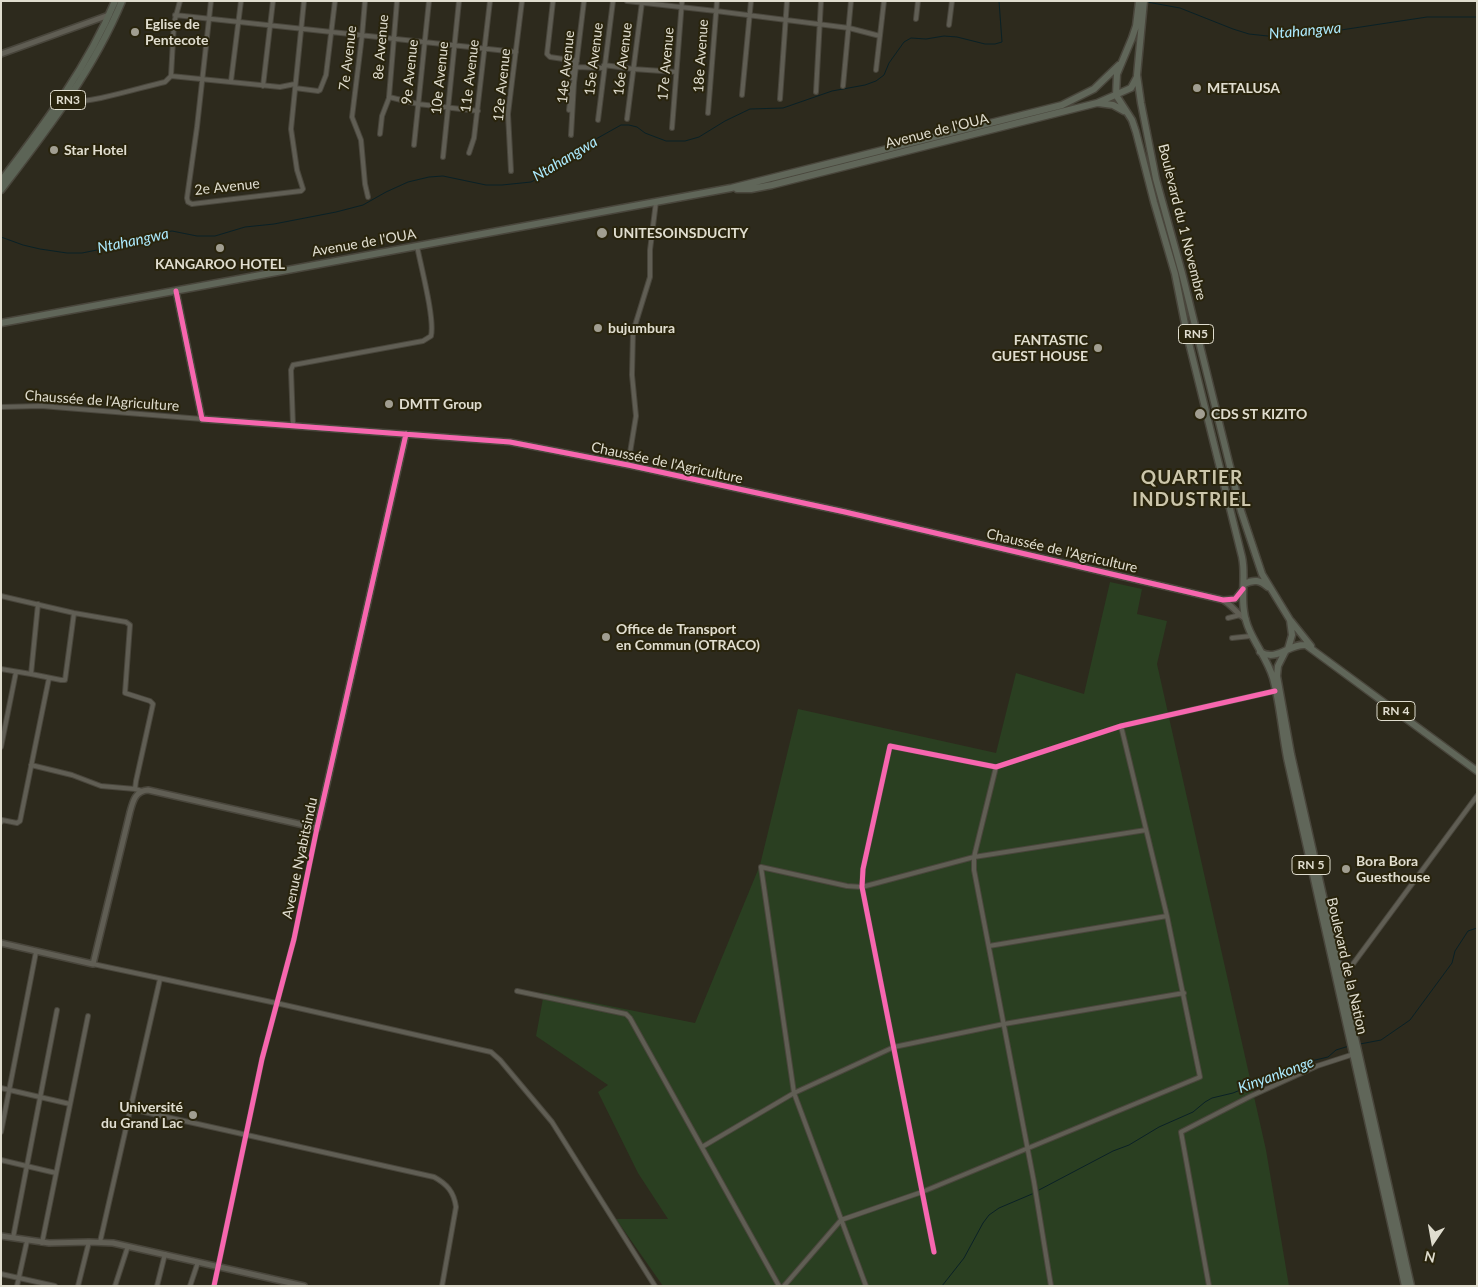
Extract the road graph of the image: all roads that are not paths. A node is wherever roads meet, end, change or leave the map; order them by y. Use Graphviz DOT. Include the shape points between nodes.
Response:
graph roads {
  1 [pos="115,1"];
  2 [pos="122,1"];
  3 [pos="180,1"];
  4 [pos="211,1"];
  5 [pos="241,1"];
  6 [pos="273,1"];
  7 [pos="304,1"];
  8 [pos="335,1"];
  9 [pos="365,1"];
  10 [pos="397,1"];
  11 [pos="429,1"];
  12 [pos="459,1"];
  13 [pos="490,1"];
  14 [pos="522,1"];
  15 [pos="553,1"];
  16 [pos="584,1"];
  17 [pos="613,1"];
  18 [pos="627,1"];
  19 [pos="682,1"];
  20 [pos="717,1"];
  21 [pos="751,1"];
  22 [pos="787,1"];
  23 [pos="821,1"];
  24 [pos="851,1"];
  25 [pos="884,1"];
  26 [pos="918,1"];
  27 [pos="952,1"];
  28 [pos="1139,1"];
  29 [pos="1144,1"];
  30 [pos="642,2"];
  31 [pos="682,7"];
  32 [pos="1140,10"];
  33 [pos="118,11"];
  34 [pos="716,11"];
  35 [pos="109,15"];
  36 [pos="175,15"];
  37 [pos="750,15"];
  38 [pos="916,19"];
  39 [pos="208,20"];
  40 [pos="786,20"];
  41 [pos="239,23"];
  42 [pos="819,24"];
  43 [pos="271,25"];
  44 [pos="949,25"];
  45 [pos="301,28"];
  46 [pos="849,28"];
  47 [pos="332,32"];
  48 [pos="362,36"];
  49 [pos="880,36"];
  50 [pos="393,39"];
  51 [pos="424,42"];
  52 [pos="454,45"];
  53 [pos="485,48"];
  54 [pos="516,52"];
  55 [pos="1,54"];
  56 [pos="1123,60"];
  57 [pos="575,61"];
  58 [pos="604,66"];
  59 [pos="576,67"];
  60 [pos="1137,67"];
  61 [pos="633,69"];
  62 [pos="876,70"];
  63 [pos="676,72"];
  64 [pos="1137,75"];
  65 [pos="171,76"];
  66 [pos="202,78"];
  67 [pos="231,81"];
  68 [pos="263,86"];
  69 [pos="295,86"];
  70 [pos="843,86"];
  71 [pos="816,92"];
  72 [pos="742,95"];
  73 [pos="1116,95"];
  74 [pos="389,97"];
  75 [pos="780,98"];
  76 [pos="64,101"];
  77 [pos="1097,103"];
  78 [pos="418,104"];
  79 [pos="448,108"];
  80 [pos="569,110"];
  81 [pos="478,111"];
  82 [pos="708,113"];
  83 [pos="1127,113"];
  84 [pos="627,119"];
  85 [pos="598,120"];
  86 [pos="672,128"];
  87 [pos="380,134"];
  88 [pos="571,135"];
  89 [pos="414,145"];
  90 [pos="469,153"];
  91 [pos="443,157"];
  92 [pos="511,171"];
  93 [pos="1,180"];
  94 [pos="771,182"];
  95 [pos="1,190"];
  96 [pos="368,197"];
  97 [pos="1161,200"];
  98 [pos="656,202"];
  99 [pos="1154,202"];
  100 [pos="417,246"];
  101 [pos="176,291"];
  102 [pos="1,323"];
  103 [pos="1,407"];
  104 [pos="202,419"];
  105 [pos="1219,423"];
  106 [pos="293,425"];
  107 [pos="1209,426"];
  108 [pos="406,434"];
  109 [pos="628,465"];
  110 [pos="1244,586"];
  111 [pos="1270,588"];
  112 [pos="1,596"];
  113 [pos="1223,600"];
  114 [pos="38,604"];
  115 [pos="74,613"];
  116 [pos="1243,617"];
  117 [pos="1228,618"];
  118 [pos="1290,620"];
  119 [pos="1251,636"];
  120 [pos="1232,638"];
  121 [pos="1286,650"];
  122 [pos="1259,651"];
  123 [pos="1315,652"];
  124 [pos="1,669"];
  125 [pos="16,672"];
  126 [pos="31,674"];
  127 [pos="49,678"];
  128 [pos="1276,688"];
  129 [pos="1121,726"];
  130 [pos="1,748"];
  131 [pos="31,765"];
  132 [pos="996,767"];
  133 [pos="1477,771"];
  134 [pos="135,790"];
  135 [pos="142,791"];
  136 [pos="1477,796"];
  137 [pos="1,821"];
  138 [pos="317,828"];
  139 [pos="1146,830"];
  140 [pos="974,857"];
  141 [pos="862,887"];
  142 [pos="1167,916"];
  143 [pos="1,943"];
  144 [pos="989,946"];
  145 [pos="36,952"];
  146 [pos="94,964"];
  147 [pos="1338,974"];
  148 [pos="160,979"];
  149 [pos="517,991"];
  150 [pos="1184,993"];
  151 [pos="276,1003"];
  152 [pos="57,1010"];
  153 [pos="88,1016"];
  154 [pos="1004,1024"];
  155 [pos="894,1047"];
  156 [pos="1355,1051"];
  157 [pos="1,1088"];
  158 [pos="10,1090"];
  159 [pos="794,1093"];
  160 [pos="40,1097"];
  161 [pos="70,1104"];
  162 [pos="131,1109"];
  163 [pos="1,1132"];
  164 [pos="246,1134"];
  165 [pos="702,1147"];
  166 [pos="1028,1148"];
  167 [pos="1,1160"];
  168 [pos="27,1166"];
  169 [pos="56,1173"];
  170 [pos="922,1192"];
  171 [pos="841,1220"];
  172 [pos="1,1236"];
  173 [pos="13,1238"];
  174 [pos="27,1241"];
  175 [pos="89,1242"];
  176 [pos="100,1242"];
  177 [pos="42,1243"];
  178 [pos="128,1246"];
  179 [pos="934,1252"];
  180 [pos="165,1254"];
  181 [pos="198,1262"];
  182 [pos="217,1266"];
  183 [pos="1,1274"];
  184 [pos="18,1278"];
  185 [pos="270,1278"];
  186 [pos="17,1286"];
  187 [pos="55,1286"];
  188 [pos="78,1286"];
  189 [pos="115,1286"];
  190 [pos="157,1286"];
  191 [pos="190,1286"];
  192 [pos="214,1286"];
  193 [pos="269,1286"];
  194 [pos="304,1286"];
  195 [pos="442,1286"];
  196 [pos="655,1286"];
  197 [pos="780,1286"];
  198 [pos="784,1286"];
  199 [pos="866,1286"];
  200 [pos="1051,1286"];
  201 [pos="1209,1286"];
  202 [pos="1405,1286"];
  203 [pos="1410,1286"];
  1 -- 35 [label="highway, RN3"];
  2 -- 33 [label="highway, RN3"];
  3 -- 36 [label="street"];
  4 -- 39 [label="street, 2e Avenue"];
  5 -- 41 [label="street"];
  6 -- 43 [label="street"];
  7 -- 45 [label="street"];
  8 -- 47 [label="street"];
  9 -- 48 [label="street, 7e Avenue"];
  10 -- 50 [label="street, 8e Avenue"];
  11 -- 51 [label="street, 9e Avenue"];
  12 -- 52 [label="street, 10e Avenue"];
  13 -- 53 [label="street, 11e Avenue"];
  14 -- 54 [label="street, 12e Avenue"];
  15 -- 57 [label="street" via="546,52 550,57"];
  16 -- 57 [label="street, 14e Avenue"];
  17 -- 58 [label="street, 15e Avenue"];
  18 -- 30 [label="street"];
  19 -- 31 [label="street, 17e Avenue"];
  20 -- 34 [label="street, 18e Avenue"];
  21 -- 37 [label="street"];
  22 -- 40 [label="street"];
  23 -- 42 [label="street"];
  24 -- 46 [label="street"];
  25 -- 49 [label="street"];
  26 -- 38 [label="street"];
  27 -- 44 [label="street"];
  28 -- 32 [label="main road, Boulevard du 1 Novembre / RN5"];
  29 -- 32 [label="main road, Boulevard du 1 Novembre / RN5"];
  30 -- 31 [label="street"];
  30 -- 61 [label="street, 16e Avenue"];
  31 -- 34 [label="street"];
  31 -- 63 [label="street, 17e Avenue"];
  32 -- 56 [label="main road, Boulevard du 1 Novembre / RN5"];
  32 -- 60 [label="main road, Boulevard du 1 Novembre / RN5"];
  33 -- 35 [label="street"];
  33 -- 76 [label="highway, RN3" via="106,37"];
  34 -- 37 [label="street"];
  34 -- 82 [label="street, 18e Avenue"];
  35 -- 55 [label="street"];
  35 -- 76 [label="highway, RN3"];
  36 -- 39 [label="street"];
  36 -- 65 [label="street"];
  37 -- 40 [label="street"];
  37 -- 72 [label="street"];
  39 -- 41 [label="street"];
  39 -- 66 [label="street, 2e Avenue"];
  40 -- 42 [label="street"];
  40 -- 75 [label="street"];
  41 -- 43 [label="street"];
  41 -- 67 [label="street"];
  42 -- 46 [label="street"];
  42 -- 71 [label="street"];
  43 -- 45 [label="street"];
  43 -- 68 [label="street"];
  45 -- 47 [label="street"];
  45 -- 69 [label="street"];
  46 -- 49 [label="street"];
  46 -- 70 [label="street"];
  47 -- 48 [label="street"];
  47 -- 69 [label="street" via="326,75 320,90"];
  48 -- 50 [label="street"];
  48 -- 96 [label="street, 7e Avenue" via="352,117 362,140"];
  49 -- 62 [label="street"];
  50 -- 51 [label="street"];
  50 -- 74 [label="street, 8e Avenue"];
  51 -- 52 [label="street"];
  51 -- 78 [label="street, 9e Avenue"];
  52 -- 53 [label="street"];
  52 -- 79 [label="street, 10e Avenue"];
  53 -- 54 [label="street"];
  53 -- 81 [label="street, 11e Avenue"];
  54 -- 92 [label="street, 12e Avenue" via="508,114"];
  56 -- 60 [label="main road" via="1132,61"];
  56 -- 73 [label="main road, Boulevard du 1 Novembre / RN5" via="1117,74"];
  56 -- 94 [label="main road, Avenue de l'OUA" via="1094,89 1062,105"];
  57 -- 59 [label="street, 14e Avenue"];
  57 -- 80 [label="street"];
  58 -- 59 [label="street"];
  58 -- 61 [label="street"];
  58 -- 85 [label="street, 15e Avenue"];
  59 -- 88 [label="street, 14e Avenue"];
  60 -- 64 [label="main road, Boulevard du 1 Novembre / RN5"];
  61 -- 63 [label="street"];
  61 -- 84 [label="street, 16e Avenue"];
  63 -- 86 [label="street, 17e Avenue"];
  64 -- 73 [label="main road, Avenue de l'OUA" via="1131,88"];
  64 -- 97 [label="main road, Boulevard du 1 Novembre / RN5"];
  65 -- 66 [label="street"];
  65 -- 76 [label="street" via="166,82 96,98"];
  66 -- 67 [label="street"];
  66 -- 69 [label="street, 2e Avenue" via="187,198 192,204 301,191 303,187 291,129"];
  67 -- 68 [label="street"];
  68 -- 69 [label="street"];
  73 -- 77 [label="main road, Avenue de l'OUA"];
  73 -- 83 [label="main road, Boulevard du 1 Novembre / RN5"];
  74 -- 78 [label="street"];
  74 -- 87 [label="street, 8e Avenue"];
  76 -- 93 [label="highway, RN3"];
  76 -- 95 [label="highway, RN3"];
  77 -- 83 [label="main road" via="1113,105"];
  77 -- 94 [label="main road, Avenue de l'OUA"];
  78 -- 79 [label="street"];
  78 -- 89 [label="street, 9e Avenue"];
  79 -- 81 [label="street"];
  79 -- 91 [label="street, 10e Avenue"];
  81 -- 90 [label="street, 11e Avenue"];
  83 -- 99 [label="main road, Boulevard du 1 Novembre / RN5" via="1136,132"];
  94 -- 98 [label="main road, Avenue de l'OUA" via="751,189 731,188"];
  97 -- 99 [label="main road"];
  97 -- 105 [label="main road, Boulevard du 1 Novembre / RN5"];
  98 -- 100 [label="main road, Avenue de l'OUA"];
  98 -- 109 [label="street" via="650,244 650,277 633,332 632,375 636,416"];
  99 -- 107 [label="main road, Boulevard du 1 Novembre / RN5" via="1175,274"];
  100 -- 101 [label="main road, Avenue de l'OUA"];
  100 -- 106 [label="street" via="431,336 423,341 293,366"];
  101 -- 102 [label="main road, Avenue de l'OUA"];
  101 -- 104 [label="street, Chaussée de l'Agriculture"];
  103 -- 104 [label="street, Chaussée de l'Agriculture" via="41,406"];
  104 -- 106 [label="street, Chaussée de l'Agriculture"];
  105 -- 107 [label="main road"];
  105 -- 111 [label="main road, Boulevard du 1 Novembre / RN5" via="1241,511 1262,574"];
  106 -- 108 [label="street, Chaussée de l'Agriculture"];
  107 -- 110 [label="main road, Boulevard du 1 Novembre / RN5" via="1242,557"];
  108 -- 109 [label="street, Chaussée de l'Agriculture" via="510,442"];
  108 -- 138 [label="street, Avenue Nyabitsindu"];
  109 -- 113 [label="street, Chaussée de l'Agriculture"];
  110 -- 111 [label="main road" via="1249,581 1259,581"];
  110 -- 113 [label="street" via="1235,599"];
  110 -- 116 [label="main road, Boulevard du 1 Novembre / RN5"];
  111 -- 118 [label="main road, Boulevard du 1 Novembre / RN5"];
  112 -- 114 [label="street"];
  113 -- 116 [label="street, Chaussée de l'Agriculture"];
  114 -- 115 [label="street"];
  114 -- 126 [label="street"];
  115 -- 127 [label="street" via="66,678"];
  115 -- 134 [label="street" via="126,622 130,626 125,693 153,704"];
  116 -- 117 [label="street"];
  116 -- 119 [label="main road, Boulevard du 1 Novembre / RN5"];
  118 -- 121 [label="main road" via="1292,635"];
  118 -- 123 [label="main road, RN 4"];
  119 -- 120 [label="street"];
  119 -- 122 [label="main road, Boulevard du 1 Novembre / RN5"];
  121 -- 122 [label="main road" via="1272,656"];
  121 -- 123 [label="main road, RN 4" via="1306,645"];
  121 -- 128 [label="main road, Boulevard de la Nation" via="1278,666"];
  122 -- 128 [label="main road, Boulevard de la Nation / RN5"];
  123 -- 133 [label="main road, RN 4"];
  124 -- 125 [label="street"];
  125 -- 126 [label="street"];
  125 -- 130 [label="street"];
  126 -- 127 [label="street"];
  127 -- 131 [label="street"];
  128 -- 129 [label="street"];
  128 -- 147 [label="main road, Boulevard de la Nation / RN 5"];
  129 -- 132 [label="street"];
  129 -- 139 [label="street"];
  131 -- 134 [label="street" via="101,786"];
  131 -- 137 [label="street" via="20,821"];
  132 -- 140 [label="street"];
  132 -- 141 [label="street" via="890,746 862,869"];
  134 -- 135 [label="street"];
  135 -- 138 [label="street"];
  135 -- 146 [label="street" via="135,797 130,812"];
  136 -- 147 [label="street" via="1350,968"];
  138 -- 151 [label="street, Avenue Nyabitsindu" via="294,939"];
  139 -- 140 [label="street"];
  139 -- 142 [label="street"];
  140 -- 141 [label="street"];
  140 -- 144 [label="street"];
  141 -- 155 [label="street"];
  141 -- 159 [label="street" via="761,867"];
  142 -- 144 [label="street"];
  142 -- 150 [label="street"];
  143 -- 145 [label="street"];
  144 -- 154 [label="street"];
  145 -- 146 [label="street"];
  145 -- 158 [label="street"];
  146 -- 148 [label="street"];
  147 -- 156 [label="main road, Boulevard de la Nation / RN 5"];
  148 -- 151 [label="street"];
  148 -- 162 [label="street"];
  149 -- 165 [label="street" via="628,1016"];
  150 -- 154 [label="street"];
  150 -- 166 [label="street" via="1199,1078"];
  151 -- 164 [label="street, Avenue Nyabitsindu"];
  151 -- 196 [label="street" via="491,1052 552,1122"];
  152 -- 160 [label="street"];
  153 -- 161 [label="street"];
  154 -- 155 [label="street"];
  154 -- 166 [label="street"];
  155 -- 159 [label="street"];
  155 -- 170 [label="street"];
  156 -- 201 [label="street" via="1251,1096 1181,1132"];
  156 -- 202 [label="main road, Boulevard de la Nation / RN 5"];
  156 -- 203 [label="main road, Boulevard de la Nation / RN 5"];
  157 -- 158 [label="street"];
  158 -- 160 [label="street"];
  158 -- 163 [label="street"];
  159 -- 165 [label="street"];
  159 -- 171 [label="street"];
  160 -- 161 [label="street"];
  160 -- 168 [label="street"];
  161 -- 169 [label="street"];
  162 -- 164 [label="street"];
  162 -- 176 [label="street"];
  164 -- 182 [label="street, Avenue Nyabitsindu"];
  164 -- 195 [label="street" via="434,1177 446,1184 455,1198 456,1214"];
  165 -- 197 [label="street"];
  166 -- 170 [label="street"];
  166 -- 200 [label="street"];
  167 -- 168 [label="street"];
  168 -- 169 [label="street"];
  168 -- 173 [label="street"];
  169 -- 177 [label="street"];
  170 -- 171 [label="street"];
  170 -- 179 [label="street"];
  171 -- 198 [label="street"];
  171 -- 199 [label="street"];
  172 -- 173 [label="street"];
  173 -- 174 [label="street"];
  174 -- 177 [label="street"];
  174 -- 184 [label="street"];
  175 -- 176 [label="street"];
  175 -- 177 [label="street"];
  175 -- 188 [label="street"];
  176 -- 178 [label="street"];
  178 -- 180 [label="street"];
  178 -- 189 [label="street"];
  180 -- 181 [label="street"];
  180 -- 190 [label="street"];
  181 -- 182 [label="street"];
  181 -- 191 [label="street"];
  182 -- 185 [label="street"];
  182 -- 192 [label="street, Avenue Nyabitsindu"];
  183 -- 184 [label="street"];
  184 -- 186 [label="street"];
  184 -- 187 [label="street"];
  185 -- 193 [label="street"];
  185 -- 194 [label="street"];
}
